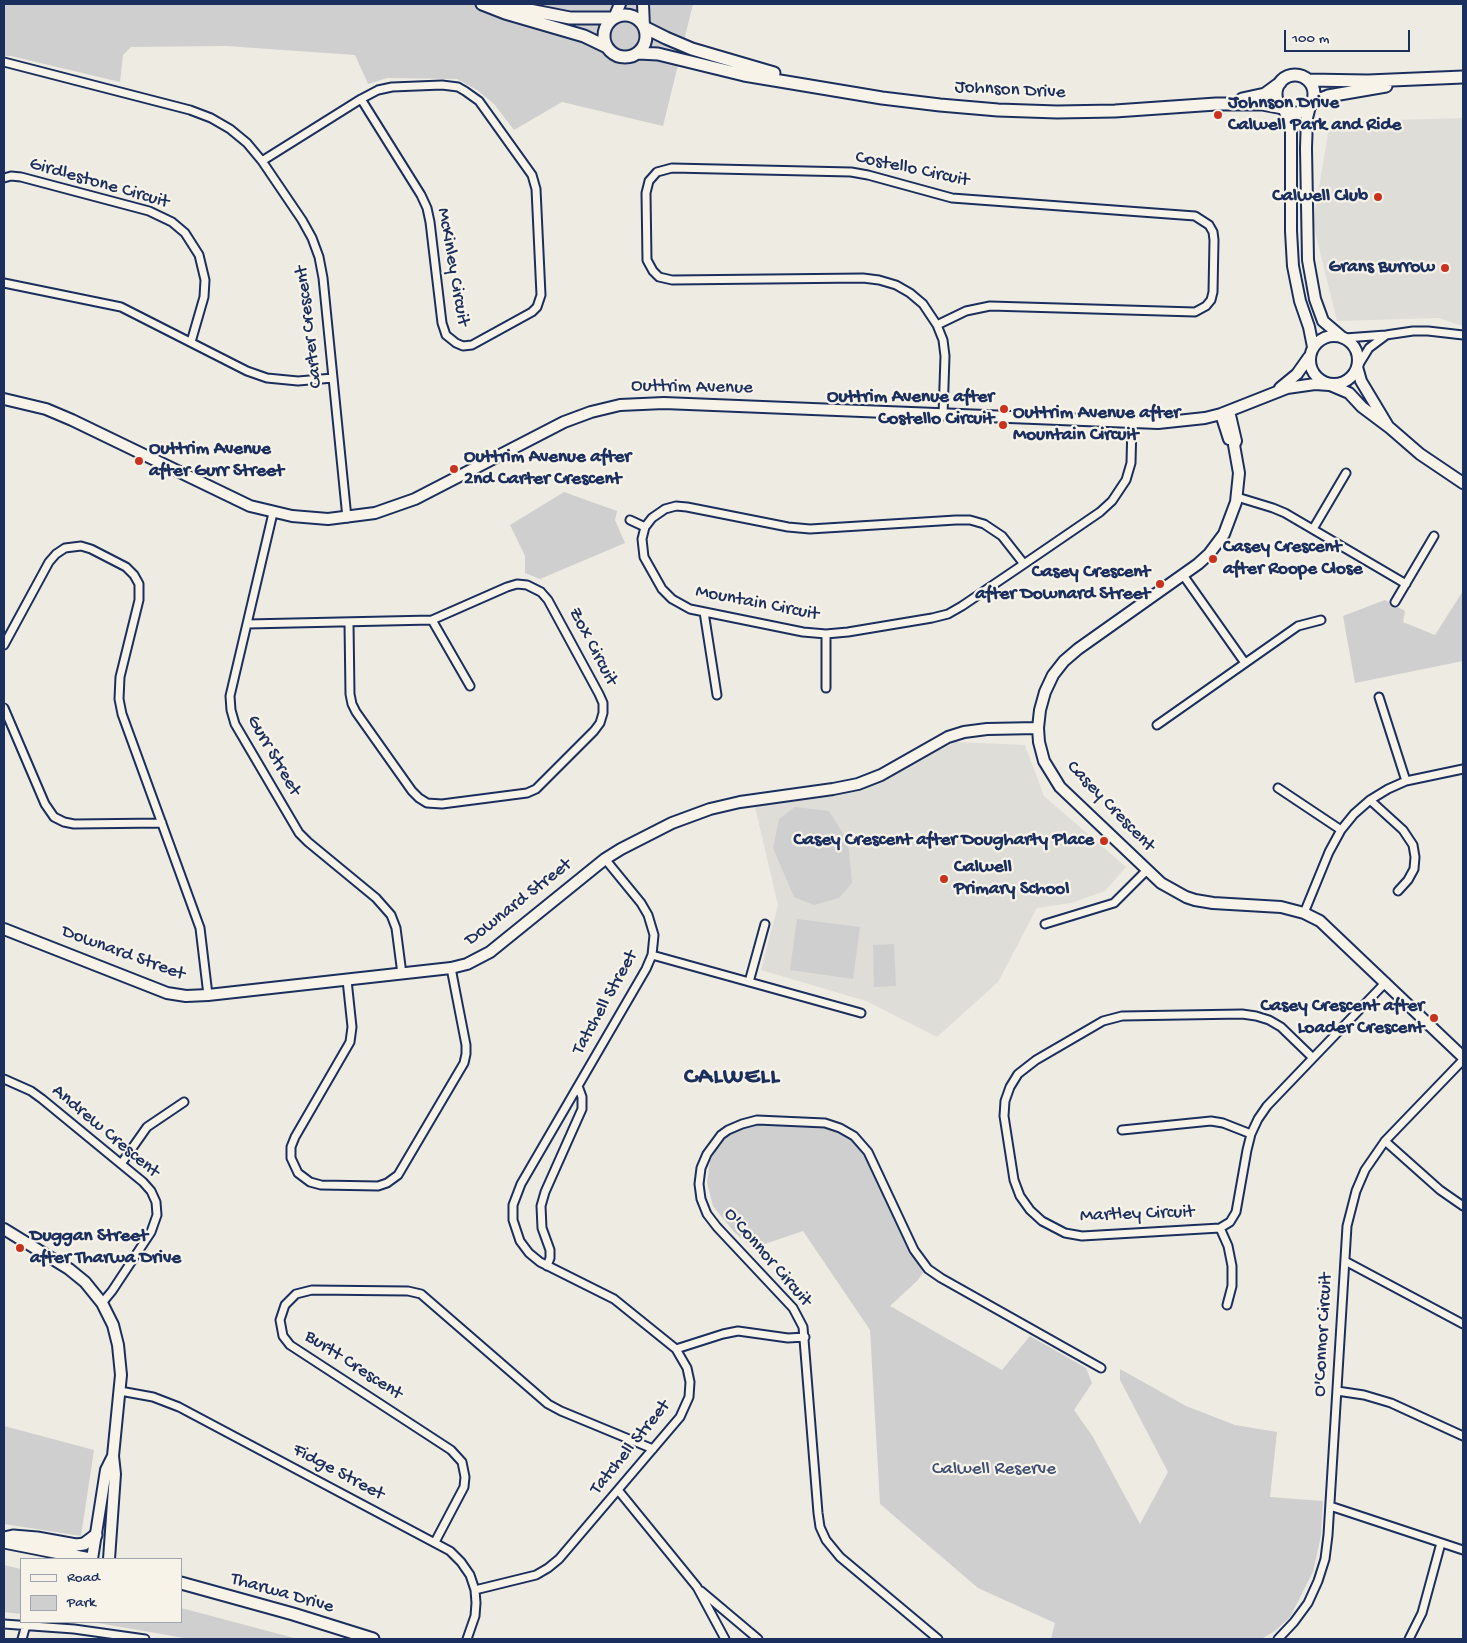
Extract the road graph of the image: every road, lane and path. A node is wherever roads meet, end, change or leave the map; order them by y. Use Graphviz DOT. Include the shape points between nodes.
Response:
graph roads {
  1 [pos="482,4"];
  2 [pos="497,4"];
  3 [pos="620,4"];
  4 [pos="643,4"];
  5 [pos="614,18"];
  6 [pos="644,27"];
  7 [pos="607,47"];
  8 [pos="638,53"];
  9 [pos="4,62"];
  10 [pos="1463,77"];
  11 [pos="1440,78"];
  12 [pos="1308,80"];
  13 [pos="1280,83"];
  14 [pos="804,84"];
  15 [pos="361,99"];
  16 [pos="1216,104"];
  17 [pos="1311,104"];
  18 [pos="1284,109"];
  19 [pos="262,161"];
  20 [pos="4,178"];
  21 [pos="4,283"];
  22 [pos="937,325"];
  23 [pos="1386,335"];
  24 [pos="1463,335"];
  25 [pos="1344,338"];
  26 [pos="191,342"];
  27 [pos="1311,351"];
  28 [pos="1357,366"];
  29 [pos="333,378"];
  30 [pos="1330,385"];
  31 [pos="1273,393"];
  32 [pos="4,399"];
  33 [pos="1225,412"];
  34 [pos="943,415"];
  35 [pos="1132,423"];
  36 [pos="1390,428"];
  37 [pos="1346,473"];
  38 [pos="1463,483"];
  39 [pos="1237,496"];
  40 [pos="274,513"];
  41 [pos="347,518"];
  42 [pos="630,520"];
  43 [pos="645,527"];
  44 [pos="1314,529"];
  45 [pos="1434,536"];
  46 [pos="1024,564"];
  47 [pos="1183,575"];
  48 [pos="1406,584"];
  49 [pos="1395,602"];
  50 [pos="704,612"];
  51 [pos="432,620"];
  52 [pos="1321,620"];
  53 [pos="349,623"];
  54 [pos="247,624"];
  55 [pos="826,634"];
  56 [pos="4,645"];
  57 [pos="1245,663"];
  58 [pos="470,686"];
  59 [pos="826,688"];
  60 [pos="717,695"];
  61 [pos="1379,697"];
  62 [pos="4,708"];
  63 [pos="1157,725"];
  64 [pos="1038,728"];
  65 [pos="1463,769"];
  66 [pos="1406,781"];
  67 [pos="1278,788"];
  68 [pos="1370,800"];
  69 [pos="162,823"];
  70 [pos="1341,830"];
  71 [pos="605,859"];
  72 [pos="1147,870"];
  73 [pos="1398,891"];
  74 [pos="1304,913"];
  75 [pos="765,924"];
  76 [pos="1045,924"];
  77 [pos="4,929"];
  78 [pos="652,955"];
  79 [pos="451,968"];
  80 [pos="402,974"];
  81 [pos="347,980"];
  82 [pos="749,982"];
  83 [pos="1386,982"];
  84 [pos="208,996"];
  85 [pos="861,1013"];
  86 [pos="1313,1058"];
  87 [pos="1463,1058"];
  88 [pos="4,1079"];
  89 [pos="578,1086"];
  90 [pos="184,1102"];
  91 [pos="1122,1130"];
  92 [pos="1251,1134"];
  93 [pos="1386,1141"];
  94 [pos="122,1164"];
  95 [pos="1463,1206"];
  96 [pos="1220,1228"];
  97 [pos="4,1229"];
  98 [pos="1345,1261"];
  99 [pos="547,1266"];
  100 [pos="102,1303"];
  101 [pos="1226,1306"];
  102 [pos="1463,1324"];
  103 [pos="805,1337"];
  104 [pos="676,1349"];
  105 [pos="1101,1368"];
  106 [pos="120,1391"];
  107 [pos="1337,1391"];
  108 [pos="1463,1436"];
  109 [pos="653,1449"];
  110 [pos="112,1456"];
  111 [pos="618,1490"];
  112 [pos="1330,1506"];
  113 [pos="96,1535"];
  114 [pos="4,1538"];
  115 [pos="4,1542"];
  116 [pos="435,1542"];
  117 [pos="1441,1543"];
  118 [pos="1463,1550"];
  119 [pos="86,1558"];
  120 [pos="91,1558"];
  121 [pos="109,1558"];
  122 [pos="182,1583"];
  123 [pos="697,1587"];
  124 [pos="475,1590"];
  125 [pos="4,1624"];
  126 [pos="26,1625"];
  127 [pos="22,1639"];
  128 [pos="145,1639"];
  129 [pos="373,1639"];
  130 [pos="468,1639"];
  131 [pos="725,1639"];
  132 [pos="758,1639"];
  133 [pos="938,1639"];
  134 [pos="1278,1639"];
  135 [pos="1409,1639"];
  1 -- 7 [label="main road" via="584,36"];
  2 -- 5 [label="main road" via="570,18"];
  3 -- 5 [label="street"];
  4 -- 6 [label="street"];
  5 -- 6 [label="main road" via="632,16"];
  5 -- 7 [label="main road" via="604,30"];
  6 -- 8 [label="main road" via="646,40"];
  6 -- 14 [label="main road, Johnson Drive" via="692,49"];
  7 -- 8 [label="main road" via="613,54 623,57"];
  8 -- 14 [label="main road, Johnson Drive" via="658,54 729,72"];
  9 -- 19 [label="street, Carter Crescent" via="211,118 247,143"];
  10 -- 11 [label="main road"];
  11 -- 12 [label="main road"];
  11 -- 17 [label="main road" via="1328,96"];
  12 -- 13 [label="main road" via="1295,75"];
  12 -- 17 [label="main road" via="1314,88"];
  13 -- 16 [label="main road, Johnson Drive" via="1265,94"];
  13 -- 18 [label="main road" via="1277,98"];
  14 -- 16 [label="main road, Johnson Drive" via="882,98 998,110 1115,111"];
  15 -- 15 [label="street, McKinley Circuit" via="427,208 446,335 463,346 472,346 532,312 541,296 536,189 528,168 479,101 458,87 442,85 392,87"];
  15 -- 19 [label="street, McKinley Circuit"];
  16 -- 18 [label="main road, Johnson Drive" via="1262,104"];
  17 -- 18 [label="main road" via="1296,113"];
  17 -- 25 [label="street" via="1306,148 1308,260 1315,299 1323,320"];
  18 -- 27 [label="street" via="1291,129 1293,266 1310,327"];
  19 -- 29 [label="street, Carter Crescent" via="302,220 316,248 323,278"];
  20 -- 26 [label="street, Girdlestone Circuit" via="21,177 149,211 164,217 185,233 195,247 205,280 204,297"];
  21 -- 26 [label="street" via="122,307"];
  22 -- 22 [label="street, Costello Circuit" via="966,311 990,306 1196,312 1206,306 1213,292 1213,232 1206,222 1195,216 952,198 851,172 672,168 656,172 649,181 646,193 647,260 659,277 672,280 880,280 910,293 923,304"];
  22 -- 34 [label="street, Costello Circuit" via="946,356"];
  23 -- 24 [label="street" via="1420,331"];
  23 -- 25 [label="street"];
  23 -- 28 [label="street" via="1369,348"];
  25 -- 27 [label="street" via="1329,336 1319,341"];
  25 -- 28 [label="street" via="1356,350"];
  26 -- 29 [label="street" via="267,378 298,381"];
  27 -- 30 [label="street" via="1312,372"];
  27 -- 31 [label="street, Outtrim Avenue" via="1297,374"];
  28 -- 30 [label="street" via="1345,382"];
  28 -- 36 [label="street" via="1362,383"];
  29 -- 41 [label="street, Carter Crescent"];
  30 -- 31 [label="street, Outtrim Avenue" via="1315,384"];
  30 -- 36 [label="street" via="1348,393"];
  31 -- 33 [label="street, Outtrim Avenue"];
  32 -- 40 [label="street, Outtrim Avenue" via="32,404 72,420 238,501"];
  33 -- 35 [label="street, Outtrim Avenue" via="1174,422"];
  33 -- 39 [label="street, Casey Crescent" via="1236,441"];
  34 -- 35 [label="street, Outtrim Avenue"];
  34 -- 41 [label="street, Outtrim Avenue" via="664,403 620,405 564,422 415,499 382,511"];
  35 -- 46 [label="street, Mountain Circuit" via="1131,464 1118,494 1100,512"];
  36 -- 38 [label="street" via="1420,454"];
  37 -- 44 [label="street"];
  39 -- 44 [label="street" via="1273,508"];
  39 -- 47 [label="street, Casey Crescent" via="1232,516 1218,542 1206,557"];
  40 -- 41 [label="street, Outtrim Avenue" via="310,518"];
  40 -- 54 [label="street, Gurr Street"];
  42 -- 43 [label="street"];
  43 -- 46 [label="street" via="656,514 676,506 810,529 970,520 984,524 1002,536"];
  43 -- 50 [label="street, Mountain Circuit" via="642,539 644,557 662,589 684,606"];
  44 -- 48 [label="street"];
  45 -- 48 [label="street"];
  46 -- 55 [label="street, Mountain Circuit" via="948,614"];
  47 -- 57 [label="street"];
  47 -- 64 [label="street, Casey Crescent" via="1064,661 1045,692"];
  48 -- 49 [label="street"];
  50 -- 55 [label="street, Mountain Circuit"];
  50 -- 60 [label="street"];
  51 -- 53 [label="street, Zox Circuit"];
  51 -- 53 [label="street, Zox Circuit" via="517,584 532,586 548,600 599,694 603,713 594,731 536,788 522,794 442,804 427,803 418,798 352,704"];
  51 -- 58 [label="street"];
  52 -- 57 [label="street" via="1298,626"];
  53 -- 54 [label="street, Zox Circuit"];
  54 -- 80 [label="street, Gurr Street" via="230,696 234,724 299,833 387,908 396,928"];
  55 -- 59 [label="street"];
  56 -- 69 [label="street" via="50,562 65,548 91,549 126,567 134,575 139,600 120,677 119,699"];
  57 -- 63 [label="street"];
  61 -- 66 [label="street"];
  62 -- 69 [label="street" via="45,804 54,817 74,824"];
  64 -- 71 [label="street, Downard Street" via="964,732 948,737 881,775 858,784 758,798 710,809 660,829"];
  64 -- 72 [label="street, Casey Crescent" via="1044,761 1060,787"];
  65 -- 66 [label="street"];
  66 -- 68 [label="street"];
  67 -- 70 [label="street"];
  68 -- 70 [label="street"];
  68 -- 73 [label="street" via="1403,830 1413,845 1414,869"];
  69 -- 84 [label="street" via="200,928"];
  70 -- 74 [label="street"];
  71 -- 78 [label="street, Tatchell Street" via="648,915 654,935"];
  71 -- 79 [label="street, Downard Street" via="490,952"];
  72 -- 74 [label="street, Casey Crescent" via="1168,888 1194,900 1281,907"];
  72 -- 76 [label="street" via="1114,904"];
  74 -- 83 [label="street, Casey Crescent" via="1327,927"];
  75 -- 82 [label="street"];
  77 -- 84 [label="street, Downard Street" via="167,992"];
  78 -- 82 [label="street"];
  78 -- 89 [label="street, Tatchell Street"];
  79 -- 80 [label="street, Downard Street"];
  79 -- 81 [label="street" via="466,1045 464,1063 398,1174 378,1186 310,1182 298,1173 291,1158 295,1137 350,1042 352,1027"];
  80 -- 81 [label="street, Downard Street"];
  81 -- 84 [label="street, Downard Street"];
  82 -- 85 [label="street"];
  83 -- 86 [label="street, Martley Circuit"];
  83 -- 87 [label="street, Casey Crescent"];
  86 -- 92 [label="street, Martley Circuit" via="1267,1106"];
  86 -- 96 [label="street, Martley Circuit" via="1281,1027 1256,1016 1122,1016 1103,1021 1036,1060 1018,1074 1010,1087 1004,1116 1014,1180 1025,1203 1042,1221 1057,1230 1082,1236"];
  87 -- 93 [label="street, O'Connor Circuit"];
  88 -- 94 [label="street, Andrew Crescent" via="31,1091"];
  89 -- 99 [label="street" via="582,1109 541,1206 542,1228 550,1250"];
  89 -- 99 [label="street, Tatchell Street" via="521,1184 513,1205 513,1220 520,1241 528,1253"];
  90 -- 94 [label="street" via="147,1127"];
  91 -- 92 [label="street" via="1211,1121"];
  92 -- 96 [label="street, Martley Circuit" via="1236,1212 1230,1222"];
  93 -- 95 [label="street" via="1440,1190"];
  93 -- 98 [label="street, O'Connor Circuit" via="1365,1170 1356,1192 1347,1226"];
  94 -- 100 [label="street, Andrew Crescent" via="152,1191 157,1215 151,1232"];
  96 -- 101 [label="street" via="1232,1266 1232,1286"];
  97 -- 100 [label="street" via="69,1269"];
  98 -- 102 [label="street"];
  98 -- 107 [label="street, O'Connor Circuit"];
  99 -- 104 [label="street, Tatchell Street" via="614,1299"];
  100 -- 106 [label="street" via="118,1344"];
  103 -- 104 [label="street" via="788,1338 738,1331"];
  103 -- 105 [label="street, O'Connor Circuit" via="793,1308 716,1227 701,1200 700,1176 707,1154 721,1135 742,1124 765,1120 825,1123 854,1136 868,1152 914,1250 928,1269"];
  103 -- 133 [label="street, O'Connor Circuit" via="818,1513 823,1534 840,1557"];
  104 -- 109 [label="street, Tatchell Street" via="687,1368 689,1397 680,1417"];
  106 -- 110 [label="street"];
  106 -- 116 [label="street, Fidge Street" via="153,1397 178,1407"];
  107 -- 108 [label="street" via="1391,1403"];
  107 -- 112 [label="street, O'Connor Circuit"];
  109 -- 111 [label="street, Tatchell Street"];
  109 -- 116 [label="street, Burtt Crescent" via="548,1404 421,1294 408,1291 312,1290 296,1294 285,1305 280,1320 290,1345 451,1450 462,1462 464,1487"];
  110 -- 113 [label="street" via="106,1470"];
  110 -- 121 [label="street" via="115,1474"];
  111 -- 123 [label="street"];
  111 -- 124 [label="street, Tatchell Street" via="548,1568 529,1577"];
  112 -- 117 [label="street"];
  112 -- 134 [label="street, O'Connor Circuit" via="1325,1559 1318,1581 1303,1609"];
  113 -- 114 [label="main road" via="84,1544 76,1545 37,1538"];
  113 -- 120 [label="street"];
  115 -- 119 [label="main road"];
  116 -- 124 [label="street, Fidge Street" via="461,1562"];
  117 -- 118 [label="street"];
  117 -- 135 [label="street" via="1422,1614"];
  122 -- 129 [label="main road, Tharwa Drive"];
  123 -- 131 [label="street"];
  123 -- 132 [label="street"];
  124 -- 130 [label="street, Fidge Street" via="475,1616"];
  125 -- 126 [label="street"];
  126 -- 127 [label="street"];
  126 -- 128 [label="street"];
}
